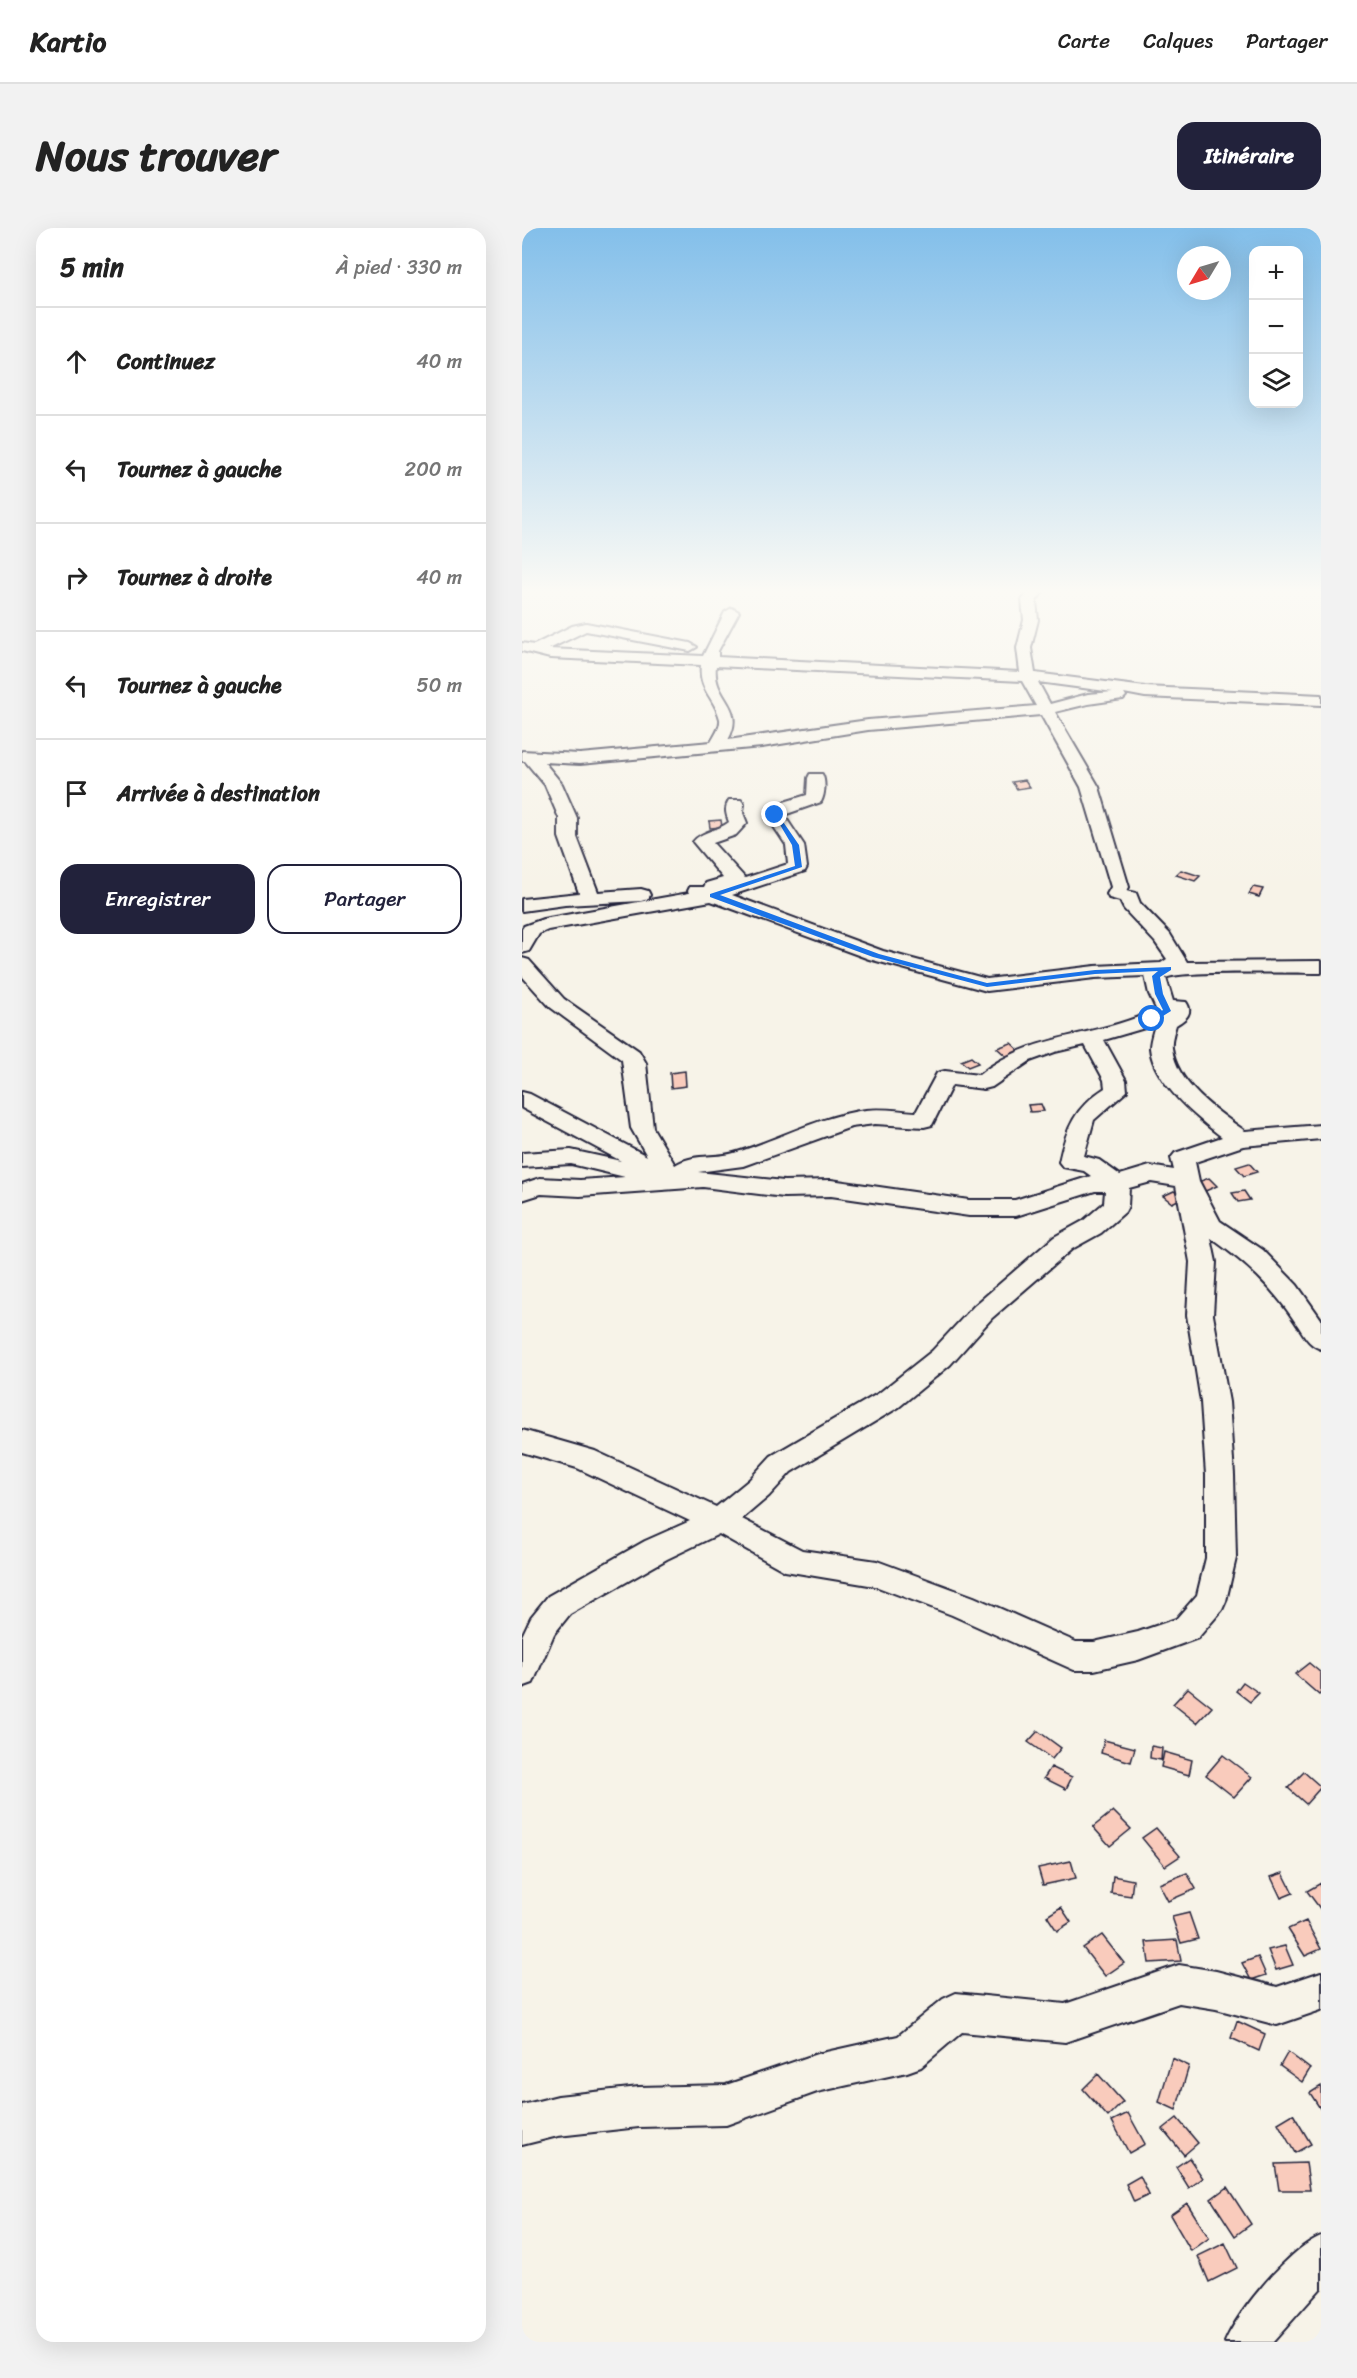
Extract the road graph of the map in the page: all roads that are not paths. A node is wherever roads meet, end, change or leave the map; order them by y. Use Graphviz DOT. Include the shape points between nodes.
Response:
graph roads {
  1 [pos="712,691"];
  2 [pos="1034,691"];
  3 [pos="1136,691"];
  4 [pos="1145,692"];
  5 [pos="1321,700"];
  6 [pos="1044,710"];
  7 [pos="717,746"];
  8 [pos="526,756"];
  9 [pos="816,778"];
  10 [pos="735,804"];
  11 [pos="705,893"];
  12 [pos="591,898"];
  13 [pos="522,905"];
  14 [pos="522,947"];
  15 [pos="522,964"];
  16 [pos="1321,967"];
  17 [pos="1176,969"];
  18 [pos="1092,1037"];
  19 [pos="522,1099"];
  20 [pos="1321,1132"];
  21 [pos="1240,1139"];
  22 [pos="522,1160"];
  23 [pos="670,1179"];
  24 [pos="1187,1180"];
  25 [pos="1117,1184"];
  26 [pos="522,1192"];
  27 [pos="1321,1339"];
  28 [pos="522,1441"];
  29 [pos="719,1521"];
  30 [pos="522,1673"];
  31 [pos="1321,1991"];
  32 [pos="522,2125"];
  33 [pos="1321,2257"];
  34 [pos="1247,2342"];
  1 -- 7 [label="street" via="728,720"];
  2 -- 6 [label="street"];
  3 -- 4 [label="street"];
  4 -- 5 [label="street"];
  4 -- 6 [label="street" via="1088,699"];
  6 -- 7 [label="street" via="868,725 775,741"];
  6 -- 17 [label="street" via="1090,787 1120,887 1116,894 1129,897 1131,905 1163,938 1178,960"];
  7 -- 8 [label="street" via="580,759"];
  8 -- 12 [label="street" via="553,784 568,818 568,837"];
  9 -- 11 [label="street" via="816,798 780,809 775,815 795,845 798,867"];
  10 -- 11 [label="street" via="738,823 729,833 702,842 736,878"];
  11 -- 12 [label="street"];
  11 -- 14 [label="street" via="543,925 531,930"];
  11 -- 17 [label="street" via="876,955 987,985 1095,972"];
  12 -- 13 [label="street"];
  15 -- 23 [label="street" via="557,1003 631,1056 642,1128"];
  16 -- 17 [label="street"];
  17 -- 18 [label="street" via="1155,976 1167,1011"];
  17 -- 21 [label="street" via="1179,1014 1166,1022 1160,1048 1170,1073 1208,1116"];
  18 -- 23 [label="street" via="1032,1050 1004,1065 984,1082 945,1078 924,1120 868,1117 812,1131 785,1145 732,1161 691,1164"];
  18 -- 25 [label="street" via="1115,1080 1116,1090 1093,1104 1080,1121 1071,1162 1091,1165"];
  19 -- 23 [label="street"];
  20 -- 21 [label="street"];
  21 -- 24 [label="street" via="1183,1158"];
  22 -- 23 [label="street" via="571,1157"];
  23 -- 25 [label="street" via="784,1189 831,1188 969,1208 1016,1208 1094,1183"];
  23 -- 26 [label="street" via="580,1188 540,1186"];
  24 -- 25 [label="street" via="1150,1174"];
  24 -- 27 [label="street" via="1211,1226 1261,1263 1288,1291"];
  24 -- 29 [label="street" via="1203,1262 1200,1315 1215,1402 1221,1558 1211,1602 1186,1629 1138,1646 1094,1656 1074,1656 963,1606 877,1574 796,1562"];
  25 -- 29 [label="street" via="1116,1206 1092,1227 1063,1243 983,1312 942,1358 889,1400 781,1464"];
  28 -- 29 [label="street" via="585,1459"];
  29 -- 30 [label="street" via="656,1550 559,1605 542,1626"];
  31 -- 32 [label="street" via="1277,2006 1179,1984 1065,2023 956,2012 907,2053 817,2073 726,2105 639,2107 558,2116"];
  33 -- 34 [label="street" via="1266,2315"];
}
